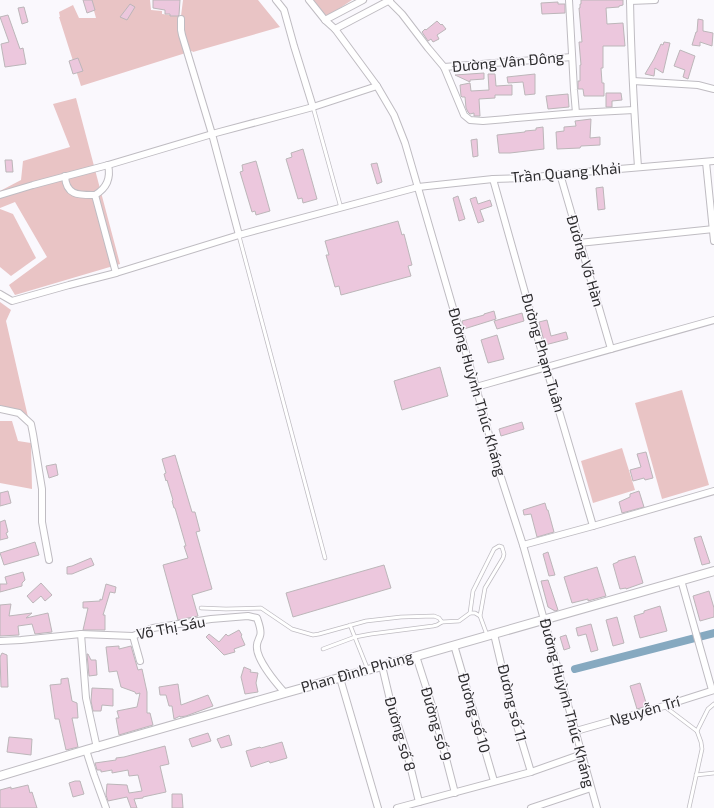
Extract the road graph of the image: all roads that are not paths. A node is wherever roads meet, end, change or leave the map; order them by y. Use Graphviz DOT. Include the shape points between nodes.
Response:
graph roads {
  1 [pos="276,0"];
  2 [pos="309,0"];
  3 [pos="363,0"];
  4 [pos="389,0"];
  5 [pos="568,0"];
  6 [pos="630,0"];
  7 [pos="655,0"];
  8 [pos="181,19"];
  9 [pos="325,20"];
  10 [pos="334,30"];
  11 [pos="572,57"];
  12 [pos="444,67"];
  13 [pos="633,81"];
  14 [pos="377,86"];
  15 [pos="714,89"];
  16 [pos="313,107"];
  17 [pos="634,110"];
  18 [pos="576,113"];
  19 [pos="212,134"];
  20 [pos="714,161"];
  21 [pos="706,162"];
  22 [pos="108,165"];
  23 [pos="638,167"];
  24 [pos="560,174"];
  25 [pos="65,176"];
  26 [pos="493,179"];
  27 [pos="418,187"];
  28 [pos="0,195"];
  29 [pos="95,196"];
  30 [pos="341,208"];
  31 [pos="714,229"];
  32 [pos="239,235"];
  33 [pos="714,241"];
  34 [pos="579,243"];
  35 [pos="116,273"];
  36 [pos="0,294"];
  37 [pos="714,320"];
  38 [pos="611,348"];
  39 [pos="546,367"];
  40 [pos="476,387"];
  41 [pos="0,409"];
  42 [pos="714,491"];
  43 [pos="593,526"];
  44 [pos="523,545"];
  45 [pos="325,558"];
  46 [pos="49,560"];
  47 [pos="714,571"];
  48 [pos="681,580"];
  49 [pos="201,608"];
  50 [pos="470,613"];
  51 [pos="480,616"];
  52 [pos="544,620"];
  53 [pos="442,622"];
  54 [pos="350,625"];
  55 [pos="81,634"];
  56 [pos="491,635"];
  57 [pos="133,636"];
  58 [pos="355,637"];
  59 [pos="0,641"];
  60 [pos="454,645"];
  61 [pos="323,649"];
  62 [pos="416,656"];
  63 [pos="140,661"];
  64 [pos="382,666"];
  65 [pos="368,670"];
  66 [pos="340,678"];
  67 [pos="713,690"];
  68 [pos="285,693"];
  69 [pos="714,704"];
  70 [pos="664,706"];
  71 [pos="576,731"];
  72 [pos="697,731"];
  73 [pos="96,748"];
  74 [pos="86,750"];
  75 [pos="582,754"];
  76 [pos="531,772"];
  77 [pos="714,773"];
  78 [pos="696,775"];
  79 [pos="0,776"];
  80 [pos="494,781"];
  81 [pos="590,788"];
  82 [pos="455,793"];
  83 [pos="419,802"];
  84 [pos="540,807"];
  85 [pos="106,808"];
  86 [pos="378,808"];
  87 [pos="397,808"];
  88 [pos="531,808"];
  89 [pos="597,808"];
  90 [pos="688,808"];
  1 -- 16 [label="street" via="284,10"];
  2 -- 9 [label="street, Đường Huỳnh Thúc Kháng"];
  3 -- 9 [label="street"];
  4 -- 10 [label="street"];
  4 -- 12 [label="street"];
  5 -- 11 [label="street"];
  6 -- 7 [label="street"];
  6 -- 13 [label="street"];
  8 -- 19 [label="street" via="182,35"];
  9 -- 10 [label="street, Đường Huỳnh Thúc Kháng"];
  10 -- 14 [label="street, Đường Huỳnh Thúc Kháng"];
  11 -- 12 [label="street, Đường Vân Đông"];
  11 -- 18 [label="street"];
  12 -- 18 [label="street" via="464,115 470,120 483,122"];
  13 -- 15 [label="street" via="698,85"];
  13 -- 17 [label="street"];
  14 -- 16 [label="street"];
  14 -- 27 [label="street, Đường Huỳnh Thúc Kháng" via="394,115"];
  16 -- 19 [label="street"];
  16 -- 30 [label="lane"];
  17 -- 18 [label="street"];
  17 -- 23 [label="street"];
  19 -- 22 [label="street"];
  19 -- 32 [label="street"];
  20 -- 21 [label="street, Trần Quang Khải"];
  21 -- 23 [label="street, Trần Quang Khải"];
  21 -- 31 [label="street"];
  22 -- 25 [label="street"];
  22 -- 29 [label="street" via="107,183 102,192"];
  23 -- 24 [label="street, Trần Quang Khải"];
  24 -- 26 [label="street, Trần Quang Khải"];
  24 -- 34 [label="street, Đường Võ Hàn"];
  25 -- 28 [label="street"];
  25 -- 29 [label="street" via="65,183 72,192"];
  26 -- 27 [label="street, Trần Quang Khải"];
  26 -- 39 [label="street, Đường Phạm Tuân"];
  27 -- 30 [label="street, Trần Quang Khải"];
  27 -- 40 [label="street, Đường Huỳnh Thúc Kháng"];
  29 -- 35 [label="street"];
  30 -- 32 [label="street, Trần Quang Khải"];
  31 -- 33 [label="street"];
  31 -- 34 [label="street"];
  32 -- 35 [label="street, Trần Quang Khải"];
  32 -- 45 [label="lane"];
  34 -- 38 [label="street, Đường Võ Hàn"];
  35 -- 36 [label="street, Trần Quang Khải" via="12,301"];
  37 -- 38 [label="street"];
  38 -- 39 [label="street"];
  39 -- 40 [label="street"];
  39 -- 43 [label="street, Đường Phạm Tuân"];
  40 -- 44 [label="street, Đường Huỳnh Thúc Kháng"];
  41 -- 46 [label="street" via="19,413 31,424 42,489 42,522"];
  42 -- 43 [label="street"];
  43 -- 44 [label="street"];
  44 -- 52 [label="street, Đường Huỳnh Thúc Kháng"];
  47 -- 48 [label="street, Phan Đình Phùng"];
  48 -- 52 [label="street, Phan Đình Phùng"];
  48 -- 67 [label="street"];
  49 -- 54 [label="lane" via="262,608 292,629 313,635"];
  50 -- 51 [label="lane"];
  50 -- 51 [label="lane" via="473,591 494,549 499,546 502,547 503,558 485,588"];
  50 -- 53 [label="lane" via="459,621"];
  51 -- 56 [label="lane"];
  52 -- 56 [label="street, Phan Đình Phùng"];
  52 -- 71 [label="street, Đường Huỳnh Thúc Kháng"];
  53 -- 54 [label="lane" via="434,616 401,617 366,620"];
  53 -- 58 [label="lane" via="433,626"];
  54 -- 58 [label="lane"];
  55 -- 57 [label="street, Võ Thị Sáu"];
  55 -- 59 [label="street, Võ Thị Sáu"];
  55 -- 73 [label="street" via="86,698"];
  56 -- 60 [label="street, Phan Đình Phùng"];
  56 -- 76 [label="street, Đường số 11"];
  57 -- 63 [label="street"];
  57 -- 68 [label="street, Võ Thị Sáu" via="153,628 211,619 248,616 257,618 261,634 256,644 257,651 267,670"];
  58 -- 61 [label="lane"];
  58 -- 65 [label="lane"];
  60 -- 62 [label="street, Phan Đình Phùng"];
  60 -- 80 [label="street, Đường số 10"];
  62 -- 64 [label="street, Phan Đình Phùng"];
  62 -- 82 [label="street, Đường số 9"];
  64 -- 65 [label="street, Phan Đình Phùng"];
  64 -- 83 [label="street, Đường số 8"];
  65 -- 66 [label="street, Phan Đình Phùng"];
  66 -- 68 [label="street, Phan Đình Phùng"];
  66 -- 86 [label="street"];
  67 -- 70 [label="street, Nguyễn Trí"];
  68 -- 73 [label="street, Phan Đình Phùng"];
  69 -- 72 [label="lane" via="708,709"];
  70 -- 71 [label="street, Nguyễn Trí"];
  70 -- 72 [label="lane"];
  71 -- 75 [label="street, Đường Huỳnh Thúc Kháng"];
  72 -- 78 [label="lane" via="702,749"];
  73 -- 74 [label="street, Phan Đình Phùng"];
  74 -- 79 [label="street, Phan Đình Phùng"];
  74 -- 85 [label="street"];
  75 -- 76 [label="street"];
  75 -- 81 [label="street, Đường Huỳnh Thúc Kháng"];
  76 -- 80 [label="street"];
  77 -- 78 [label="lane"];
  78 -- 90 [label="lane"];
  80 -- 82 [label="street"];
  81 -- 84 [label="street"];
  81 -- 89 [label="street, Đường Huỳnh Thúc Kháng"];
  82 -- 83 [label="street"];
  83 -- 87 [label="street"];
  84 -- 88 [label="street"];
}
